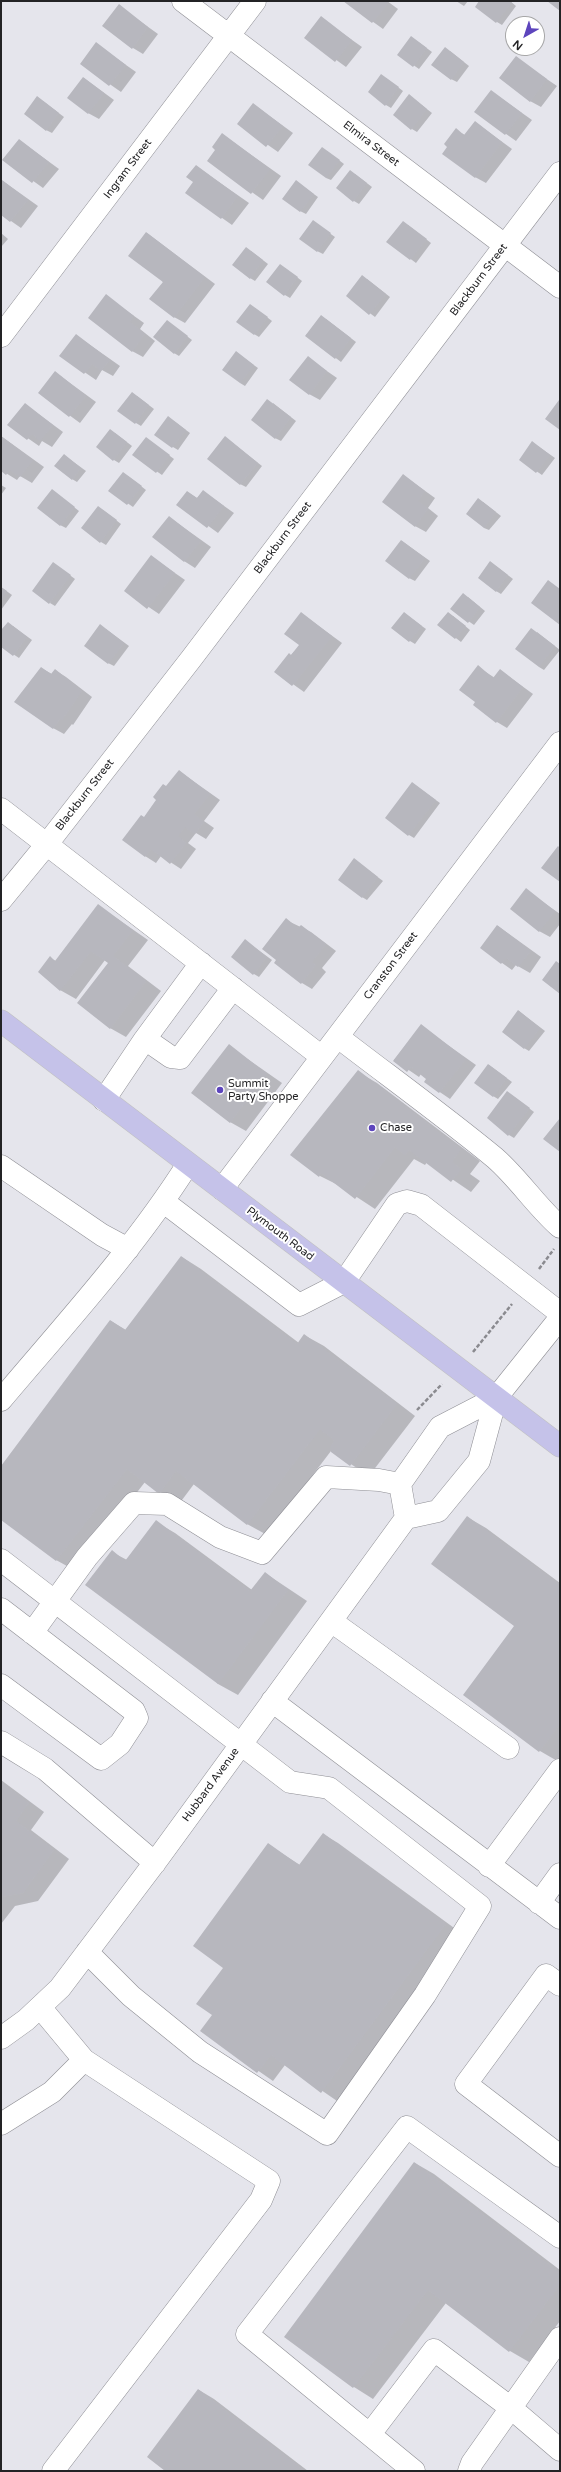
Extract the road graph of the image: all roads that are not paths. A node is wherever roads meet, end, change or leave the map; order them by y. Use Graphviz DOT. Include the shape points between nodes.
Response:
graph roads {
  1 [pos="183,1"];
  2 [pos="255,1"];
  3 [pos="228,36"];
  4 [pos="560,173"];
  5 [pos="506,246"];
  6 [pos="560,287"];
  7 [pos="1,336"];
  8 [pos="560,743"];
  9 [pos="1,809"];
  10 [pos="47,844"];
  11 [pos="1,900"];
  12 [pos="201,963"];
  13 [pos="233,988"];
  14 [pos="1,1022"];
  15 [pos="338,1037"];
  16 [pos="145,1039"];
  17 [pos="322,1057"];
  18 [pos="104,1100"];
  19 [pos="188,1164"];
  20 [pos="1,1166"];
  21 [pos="222,1189"];
  22 [pos="164,1202"];
  23 [pos="558,1236"];
  24 [pos="128,1250"];
  25 [pos="344,1282"];
  26 [pos="560,1313"];
  27 [pos="560,1318"];
  28 [pos="496,1398"];
  29 [pos="1,1400"];
  30 [pos="560,1446"];
  31 [pos="400,1484"];
  32 [pos="406,1518"];
  33 [pos="1,1560"];
  34 [pos="56,1601"];
  35 [pos="1,1609"];
  36 [pos="331,1621"];
  37 [pos="32,1633"];
  38 [pos="1,1685"];
  39 [pos="272,1701"];
  40 [pos="1,1742"];
  41 [pos="241,1745"];
  42 [pos="508,1748"];
  43 [pos="560,1770"];
  44 [pos="155,1862"];
  45 [pos="489,1866"];
  46 [pos="560,1874"];
  47 [pos="539,1903"];
  48 [pos="560,1918"];
  49 [pos="87,1952"];
  50 [pos="560,1985"];
  51 [pos="40,2007"];
  52 [pos="2,2037"];
  53 [pos="84,2060"];
  54 [pos="1,2124"];
  55 [pos="560,2156"];
  56 [pos="560,2237"];
  57 [pos="560,2338"];
  58 [pos="511,2408"];
  59 [pos="370,2434"];
  60 [pos="560,2450"];
  61 [pos="53,2471"];
  62 [pos="414,2471"];
  63 [pos="469,2471"];
  1 -- 3 [label="street, Elmira Street"];
  2 -- 3 [label="street, Ingram Street"];
  3 -- 5 [label="street, Elmira Street"];
  3 -- 7 [label="street, Ingram Street"];
  4 -- 5 [label="street, Blackburn Street"];
  5 -- 6 [label="street, Elmira Street"];
  5 -- 10 [label="street, Blackburn Street"];
  8 -- 15 [label="street, Cranston Street"];
  9 -- 10 [label="street"];
  10 -- 11 [label="street, Blackburn Street"];
  10 -- 12 [label="street"];
  12 -- 13 [label="street"];
  12 -- 16 [label="street"];
  13 -- 16 [label="street" via="180,1058 171,1057"];
  13 -- 17 [label="street"];
  14 -- 18 [label="main road, Plymouth Road"];
  15 -- 17 [label="street, Cranston Street"];
  15 -- 23 [label="street" via="495,1159 520,1183 546,1215"];
  16 -- 18 [label="street"];
  17 -- 21 [label="street, Cranston Street"];
  18 -- 19 [label="main road, Plymouth Road"];
  19 -- 21 [label="main road, Plymouth Road"];
  19 -- 22 [label="street"];
  20 -- 24 [label="street"];
  21 -- 25 [label="main road, Plymouth Road"];
  22 -- 24 [label="street"];
  22 -- 25 [label="street" via="299,1305"];
  24 -- 29 [label="street"];
  25 -- 26 [label="street" via="397,1204 407,1200 421,1205"];
  25 -- 28 [label="main road, Plymouth Road"];
  27 -- 28 [label="street"];
  28 -- 30 [label="main road, Plymouth Road"];
  28 -- 31 [label="street" via="440,1427"];
  28 -- 32 [label="street" via="479,1461 438,1511"];
  31 -- 32 [label="street"];
  31 -- 34 [label="street" via="326,1476 262,1553 220,1537 167,1504 134,1503 87,1557"];
  32 -- 36 [label="street, Hubbard Avenue"];
  33 -- 34 [label="street"];
  34 -- 37 [label="street"];
  34 -- 41 [label="street"];
  35 -- 37 [label="street"];
  36 -- 39 [label="street, Hubbard Avenue"];
  36 -- 42 [label="street"];
  37 -- 38 [label="street" via="134,1711 137,1718 120,1744 101,1759"];
  39 -- 41 [label="street, Hubbard Avenue"];
  39 -- 45 [label="street"];
  40 -- 44 [label="street" via="45,1769"];
  41 -- 44 [label="street, Hubbard Avenue"];
  41 -- 49 [label="street" via="290,1782 329,1788 480,1906 425,1995 327,2134 200,2052 131,1996"];
  43 -- 45 [label="street"];
  44 -- 49 [label="street, Hubbard Avenue"];
  45 -- 47 [label="street"];
  46 -- 47 [label="street"];
  47 -- 48 [label="street"];
  49 -- 51 [label="street, Hubbard Avenue" via="60,1988"];
  50 -- 55 [label="street" via="546,1975 466,2084"];
  51 -- 52 [label="street, Hubbard Avenue"];
  51 -- 53 [label="street"];
  53 -- 54 [label="street" via="52,2092"];
  53 -- 61 [label="street" via="269,2181 261,2200"];
  56 -- 59 [label="street" via="407,2127 247,2334"];
  57 -- 58 [label="street"];
  58 -- 59 [label="street" via="434,2350"];
  58 -- 60 [label="street"];
  58 -- 63 [label="street"];
  59 -- 62 [label="street"];
}
